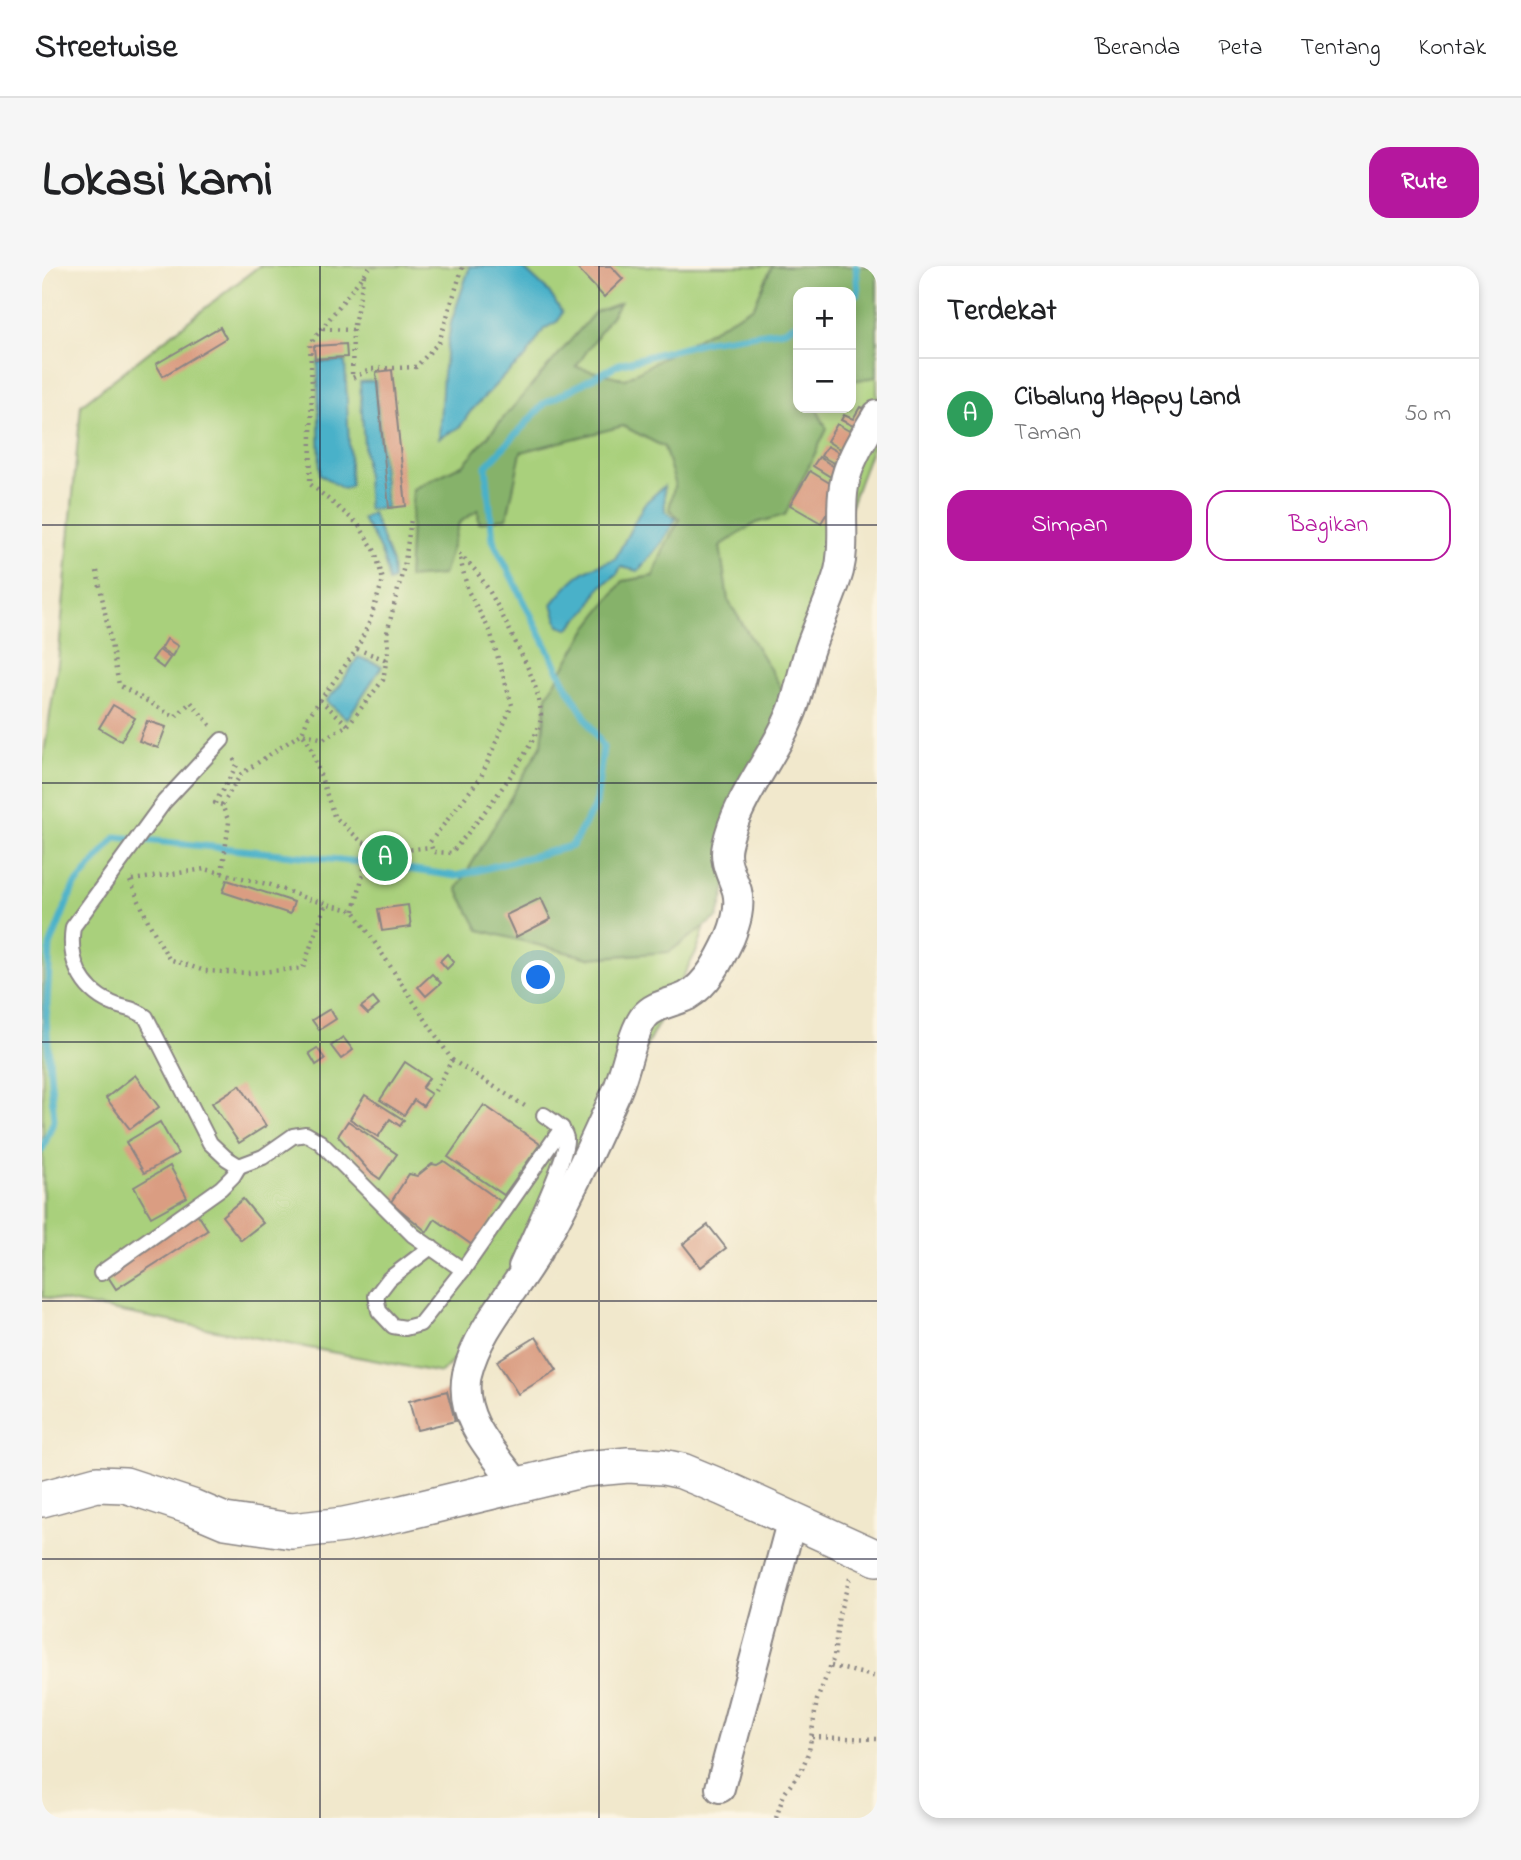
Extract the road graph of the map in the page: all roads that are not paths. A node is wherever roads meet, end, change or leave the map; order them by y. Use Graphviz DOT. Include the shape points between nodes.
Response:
graph roads {
  1 [pos="877,415"];
  2 [pos="222,740"];
  3 [pos="544,1115"];
  4 [pos="562,1128"];
  5 [pos="239,1166"];
  6 [pos="431,1247"];
  7 [pos="463,1270"];
  8 [pos="101,1273"];
  9 [pos="505,1300"];
  10 [pos="518,1486"];
  11 [pos="42,1499"];
  12 [pos="792,1519"];
  13 [pos="866,1561"];
  14 [pos="720,1788"];
  1 -- 9 [label="street" via="844,484 839,569 805,662 796,701 727,842 726,862 738,901 736,924 716,965 699,987 650,1011 642,1021 619,1087 572,1186"];
  2 -- 5 [label="lane" via="164,802 74,927 70,945 75,967 95,994 146,1017 210,1143"];
  3 -- 4 [label="lane"];
  4 -- 7 [label="lane"];
  4 -- 9 [label="lane" via="567,1141"];
  5 -- 6 [label="lane" via="263,1157 293,1136 306,1134"];
  5 -- 8 [label="lane" via="221,1188"];
  6 -- 7 [label="lane"];
  6 -- 7 [label="lane" via="389,1279 376,1296 379,1311 393,1326 420,1324"];
  9 -- 10 [label="street" via="474,1352 464,1397 474,1424"];
  10 -- 11 [label="street" via="391,1516 292,1531 225,1521 125,1485 97,1484"];
  10 -- 12 [label="street" via="606,1466 663,1467 701,1478"];
  12 -- 13 [label="street"];
  12 -- 14 [label="street"];
}
